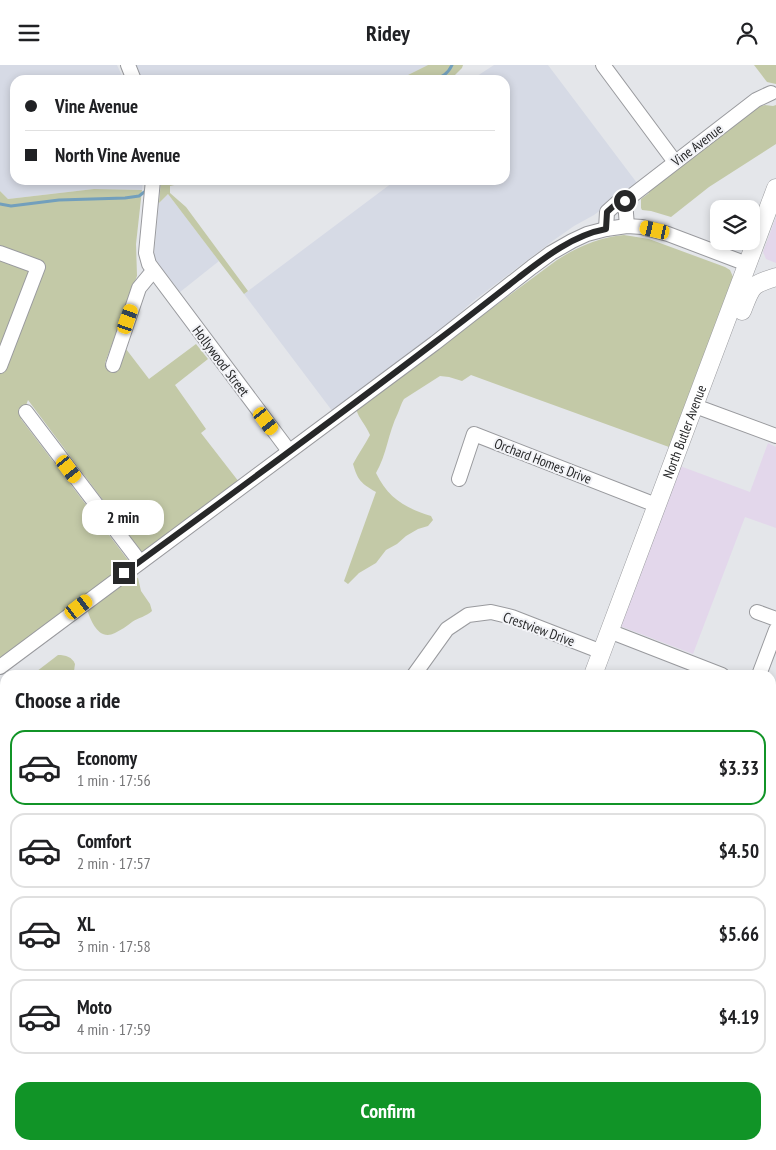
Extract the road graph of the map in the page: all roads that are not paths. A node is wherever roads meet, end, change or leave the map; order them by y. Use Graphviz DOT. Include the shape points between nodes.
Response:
graph roads {
  1 [pos="603,65"];
  2 [pos="771,93"];
  3 [pos="675,162"];
  4 [pos="153,185"];
  5 [pos="776,188"];
  6 [pos="625,201"];
  7 [pos="627,226"];
  8 [pos="609,228"];
  9 [pos="0,253"];
  10 [pos="747,264"];
  11 [pos="153,271"];
  12 [pos="776,275"];
  13 [pos="5,340"];
  14 [pos="719,343"];
  15 [pos="113,365"];
  16 [pos="0,366"];
  17 [pos="695,406"];
  18 [pos="26,412"];
  19 [pos="776,436"];
  20 [pos="289,451"];
  21 [pos="459,479"];
  22 [pos="656,505"];
  23 [pos="140,562"];
  24 [pos="757,612"];
  25 [pos="776,619"];
  26 [pos="776,630"];
  27 [pos="609,631"];
  28 [pos="602,652"];
  29 [pos="0,667"];
  30 [pos="418,670"];
  31 [pos="595,670"];
  32 [pos="709,670"];
  33 [pos="760,670"];
  1 -- 3 [label="street"];
  2 -- 3 [label="street, Vine Avenue" via="756,100"];
  3 -- 6 [label="street, Vine Avenue"];
  4 -- 11 [label="street" via="146,253"];
  5 -- 10 [label="main road, North Butler Avenue"];
  6 -- 7 [label="street"];
  6 -- 8 [label="street, Vine Avenue" via="607,212"];
  7 -- 8 [label="street"];
  7 -- 10 [label="street" via="655,230"];
  8 -- 20 [label="street" via="552,253"];
  9 -- 13 [label="street" via="38,267"];
  10 -- 12 [label="main road"];
  10 -- 14 [label="main road, North Butler Avenue"];
  11 -- 15 [label="street" via="139,288"];
  11 -- 20 [label="street, Hollywood Street"];
  12 -- 14 [label="main road" via="752,287 737,324"];
  13 -- 16 [label="street"];
  14 -- 17 [label="main road, North Butler Avenue"];
  17 -- 19 [label="street"];
  17 -- 22 [label="main road, North Butler Avenue"];
  18 -- 23 [label="street"];
  20 -- 23 [label="street"];
  21 -- 22 [label="street, Orchard Homes Drive" via="474,434"];
  22 -- 27 [label="main road, North Butler Avenue"];
  23 -- 29 [label="street"];
  24 -- 25 [label="street"];
  26 -- 33 [label="street"];
  27 -- 28 [label="main road, North Butler Avenue"];
  27 -- 32 [label="street"];
  28 -- 30 [label="street, Crestview Drive" via="491,612 468,615 447,629"];
  28 -- 31 [label="main road, North Butler Avenue"];
}
